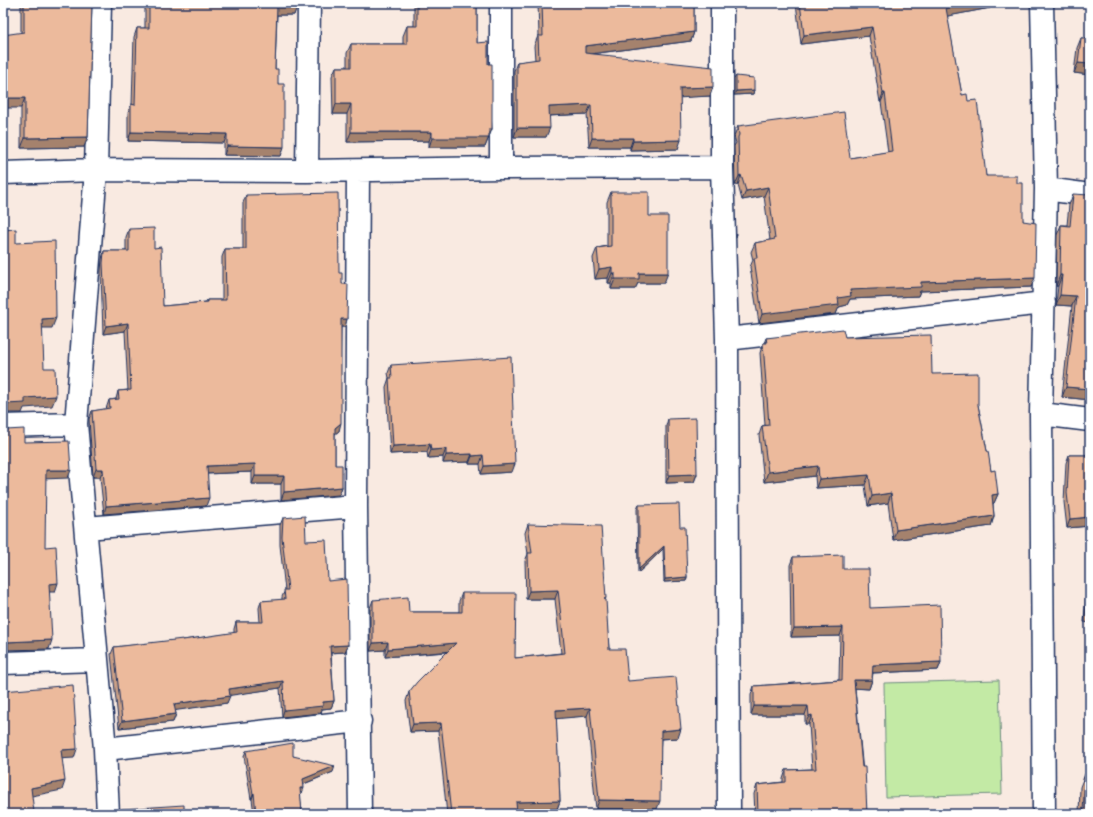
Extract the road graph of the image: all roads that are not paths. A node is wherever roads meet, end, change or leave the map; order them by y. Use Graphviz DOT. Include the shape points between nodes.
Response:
graph roads {
  1 [pos="100,3"];
  2 [pos="309,3"];
  3 [pos="501,3"];
  4 [pos="722,3"];
  5 [pos="1042,3"];
  6 [pos="501,168"];
  7 [pos="722,168"];
  8 [pos="96,170"];
  9 [pos="358,170"];
  10 [pos="307,171"];
  11 [pos="3,173"];
  12 [pos="1046,189"];
  13 [pos="1090,195"];
  14 [pos="1044,303"];
  15 [pos="727,339"];
  16 [pos="1041,414"];
  17 [pos="1090,420"];
  18 [pos="76,424"];
  19 [pos="3,426"];
  20 [pos="356,506"];
  21 [pos="86,528"];
  22 [pos="97,660"];
  23 [pos="3,663"];
  24 [pos="360,721"];
  25 [pos="105,749"];
  26 [pos="108,814"];
  27 [pos="360,814"];
  28 [pos="729,814"];
  29 [pos="1044,814"];
  1 -- 8 [label="street"];
  2 -- 10 [label="street"];
  3 -- 6 [label="street"];
  4 -- 7 [label="street"];
  5 -- 12 [label="street"];
  6 -- 7 [label="street"];
  6 -- 9 [label="street"];
  7 -- 15 [label="street"];
  8 -- 10 [label="street"];
  8 -- 11 [label="street"];
  8 -- 18 [label="street"];
  9 -- 10 [label="street"];
  9 -- 20 [label="street"];
  12 -- 13 [label="street"];
  12 -- 14 [label="street"];
  14 -- 15 [label="street"];
  14 -- 16 [label="street"];
  15 -- 28 [label="street"];
  16 -- 17 [label="street"];
  16 -- 29 [label="street"];
  18 -- 19 [label="street"];
  18 -- 21 [label="street"];
  20 -- 21 [label="street"];
  20 -- 24 [label="street"];
  21 -- 22 [label="street"];
  22 -- 23 [label="street"];
  22 -- 25 [label="street"];
  24 -- 25 [label="street"];
  24 -- 27 [label="street"];
  25 -- 26 [label="street"];
}
